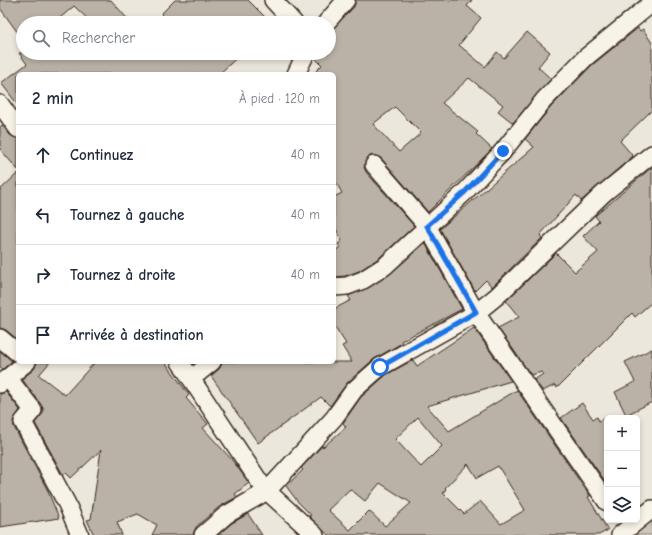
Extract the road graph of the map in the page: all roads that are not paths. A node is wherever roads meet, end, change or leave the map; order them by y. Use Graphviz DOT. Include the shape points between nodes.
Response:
graph roads {
  1 [pos="273,0"];
  2 [pos="346,0"];
  3 [pos="652,3"];
  4 [pos="288,16"];
  5 [pos="332,16"];
  6 [pos="303,60"];
  7 [pos="297,72"];
  8 [pos="0,104"];
  9 [pos="16,126"];
  10 [pos="652,154"];
  11 [pos="374,165"];
  12 [pos="427,226"];
  13 [pos="336,287"];
  14 [pos="476,312"];
  15 [pos="0,338"];
  16 [pos="16,351"];
  17 [pos="25,364"];
  18 [pos="181,364"];
  19 [pos="210,364"];
  20 [pos="191,379"];
  21 [pos="4,381"];
  22 [pos="267,491"];
  23 [pos="604,498"];
  24 [pos="652,509"];
  25 [pos="622,528"];
  26 [pos="80,535"];
  27 [pos="203,535"];
  28 [pos="315,535"];
  1 -- 4 [label="street"];
  2 -- 5 [label="street"];
  3 -- 12 [label="street" via="585,58 544,100 503,151 464,193"];
  6 -- 7 [label="street"];
  8 -- 9 [label="street"];
  10 -- 14 [label="street" via="604,193 497,296"];
  11 -- 12 [label="street"];
  12 -- 13 [label="street" via="385,266 363,280"];
  12 -- 14 [label="street"];
  14 -- 22 [label="street" via="380,367 366,378 334,418"];
  14 -- 23 [label="street"];
  15 -- 16 [label="street"];
  17 -- 21 [label="street"];
  18 -- 20 [label="street"];
  19 -- 20 [label="street"];
  20 -- 22 [label="street"];
  21 -- 26 [label="street" via="33,410 23,422 67,504"];
  22 -- 27 [label="street" via="226,515"];
  22 -- 28 [label="street"];
  24 -- 25 [label="street"];
}
